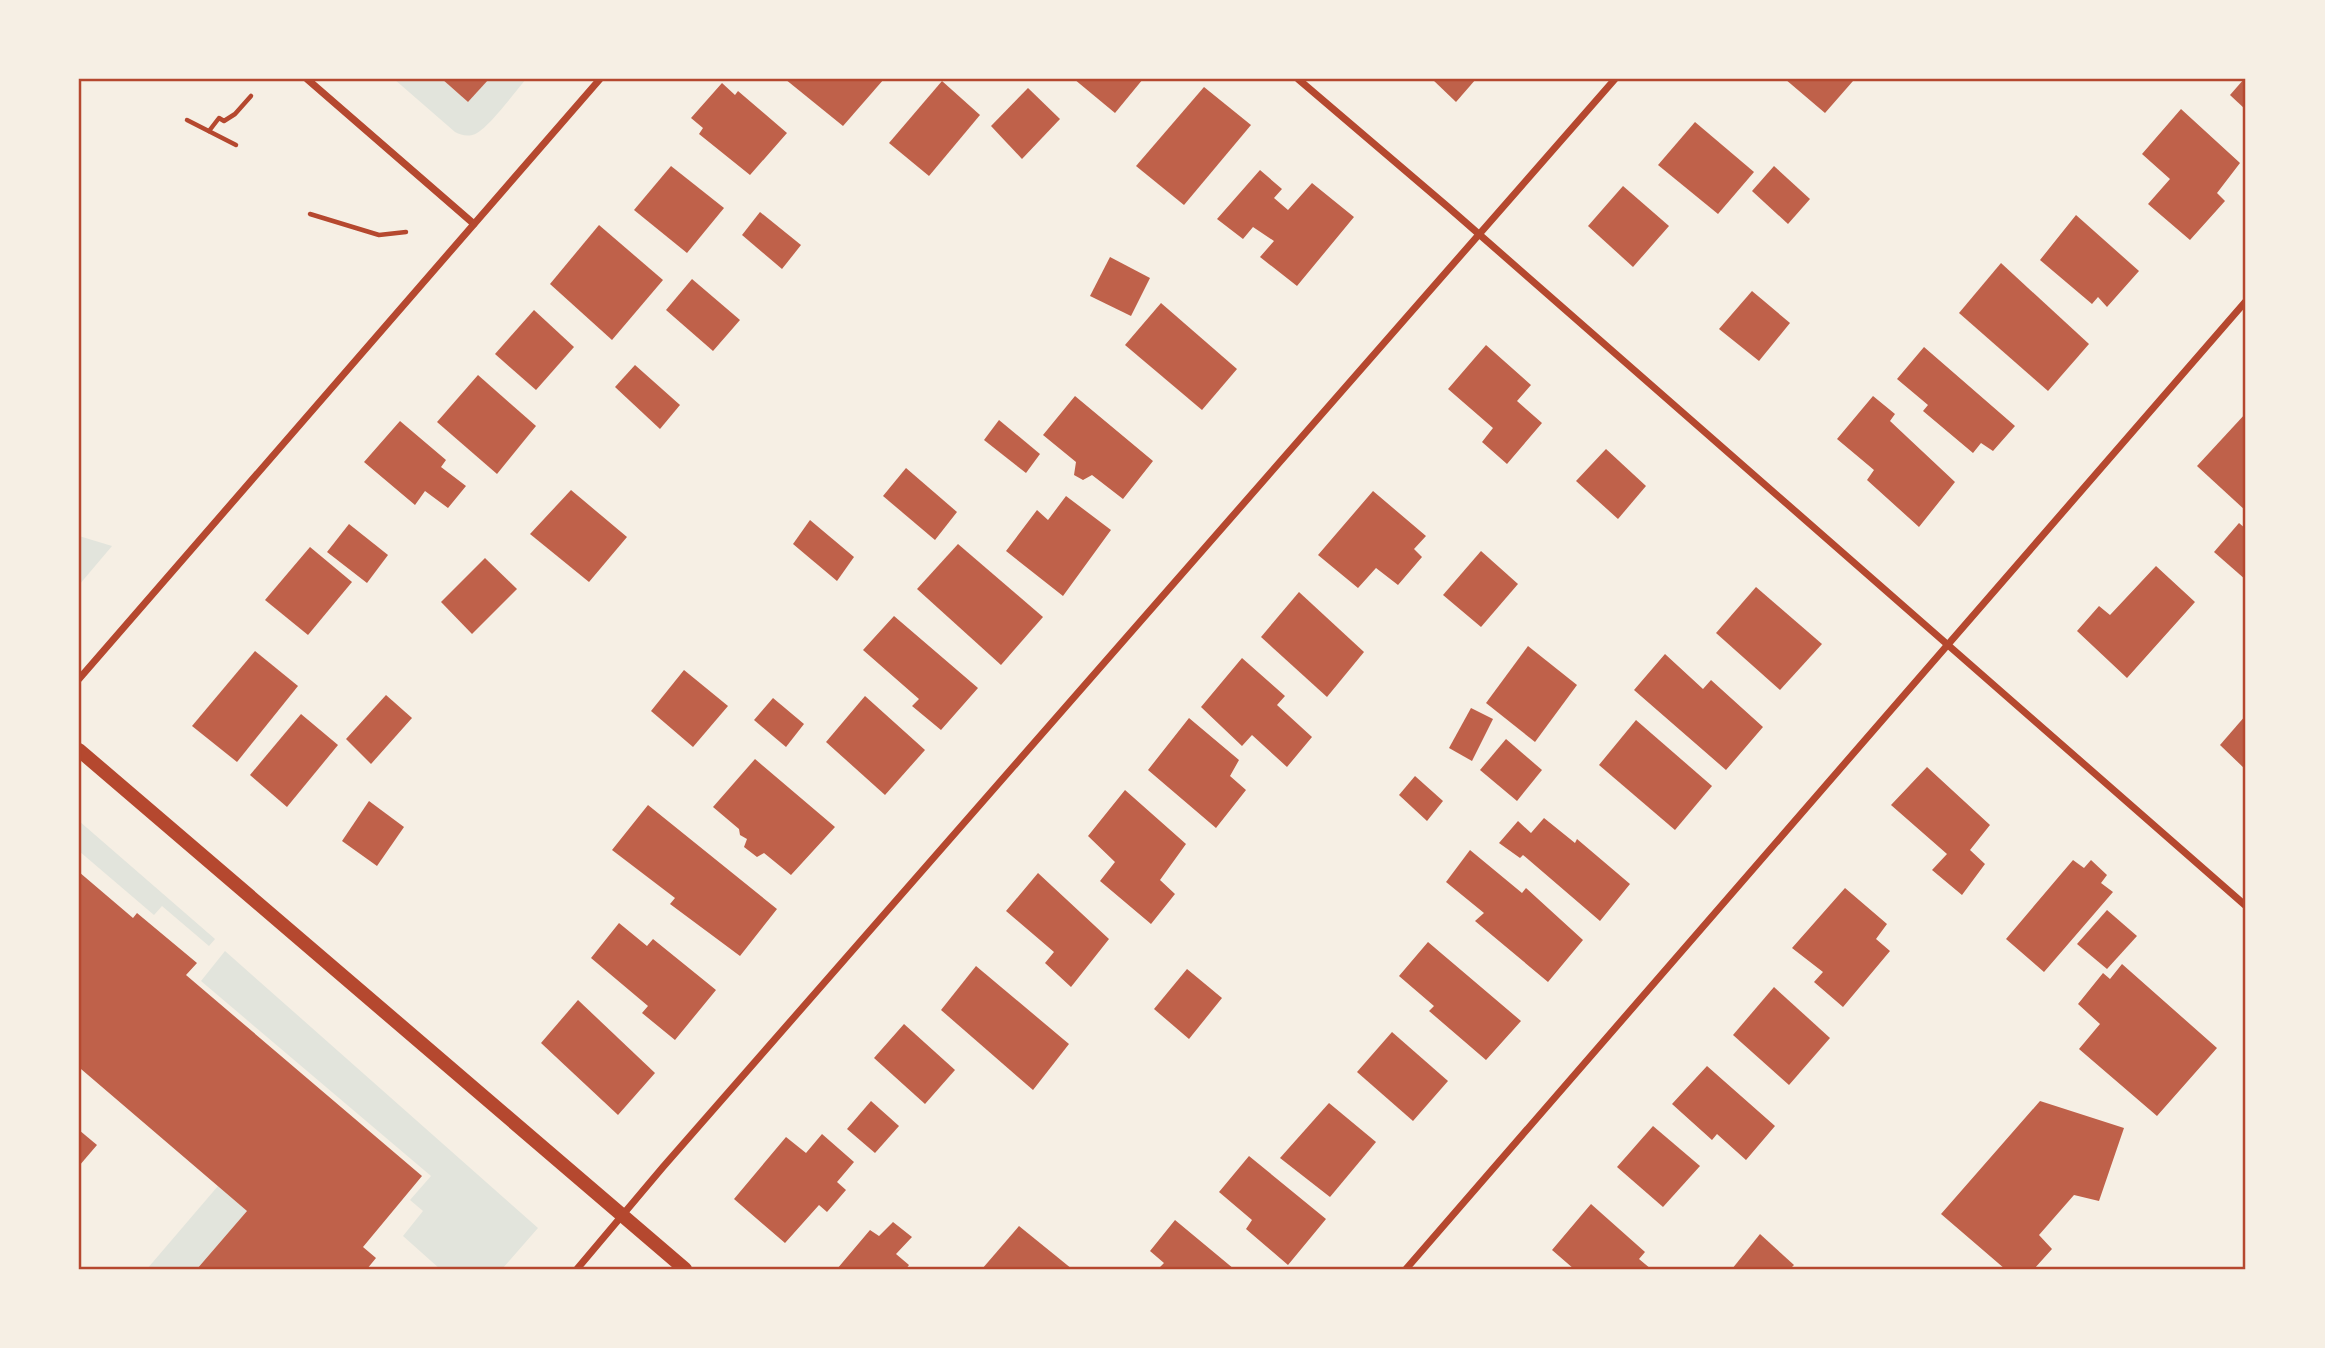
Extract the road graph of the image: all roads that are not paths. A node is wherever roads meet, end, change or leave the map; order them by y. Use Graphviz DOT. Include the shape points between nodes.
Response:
graph roads {
  1 [pos="307,79"];
  2 [pos="600,79"];
  3 [pos="1298,79"];
  4 [pos="1615,79"];
  5 [pos="474,224"];
  6 [pos="1479,235"];
  7 [pos="2246,301"];
  8 [pos="1948,645"];
  9 [pos="79,680"];
  10 [pos="79,750"];
  11 [pos="2246,906"];
  12 [pos="622,1215"];
  13 [pos="577,1269"];
  14 [pos="685,1269"];
  15 [pos="1406,1269"];
  1 -- 5 [label="street"];
  2 -- 5 [label="street"];
  3 -- 6 [label="street"];
  4 -- 6 [label="street"];
  5 -- 9 [label="street"];
  6 -- 8 [label="street"];
  6 -- 12 [label="street"];
  7 -- 8 [label="street"];
  8 -- 11 [label="street"];
  8 -- 15 [label="street"];
  10 -- 12 [label="main road"];
  12 -- 13 [label="street"];
  12 -- 14 [label="main road"];
}
